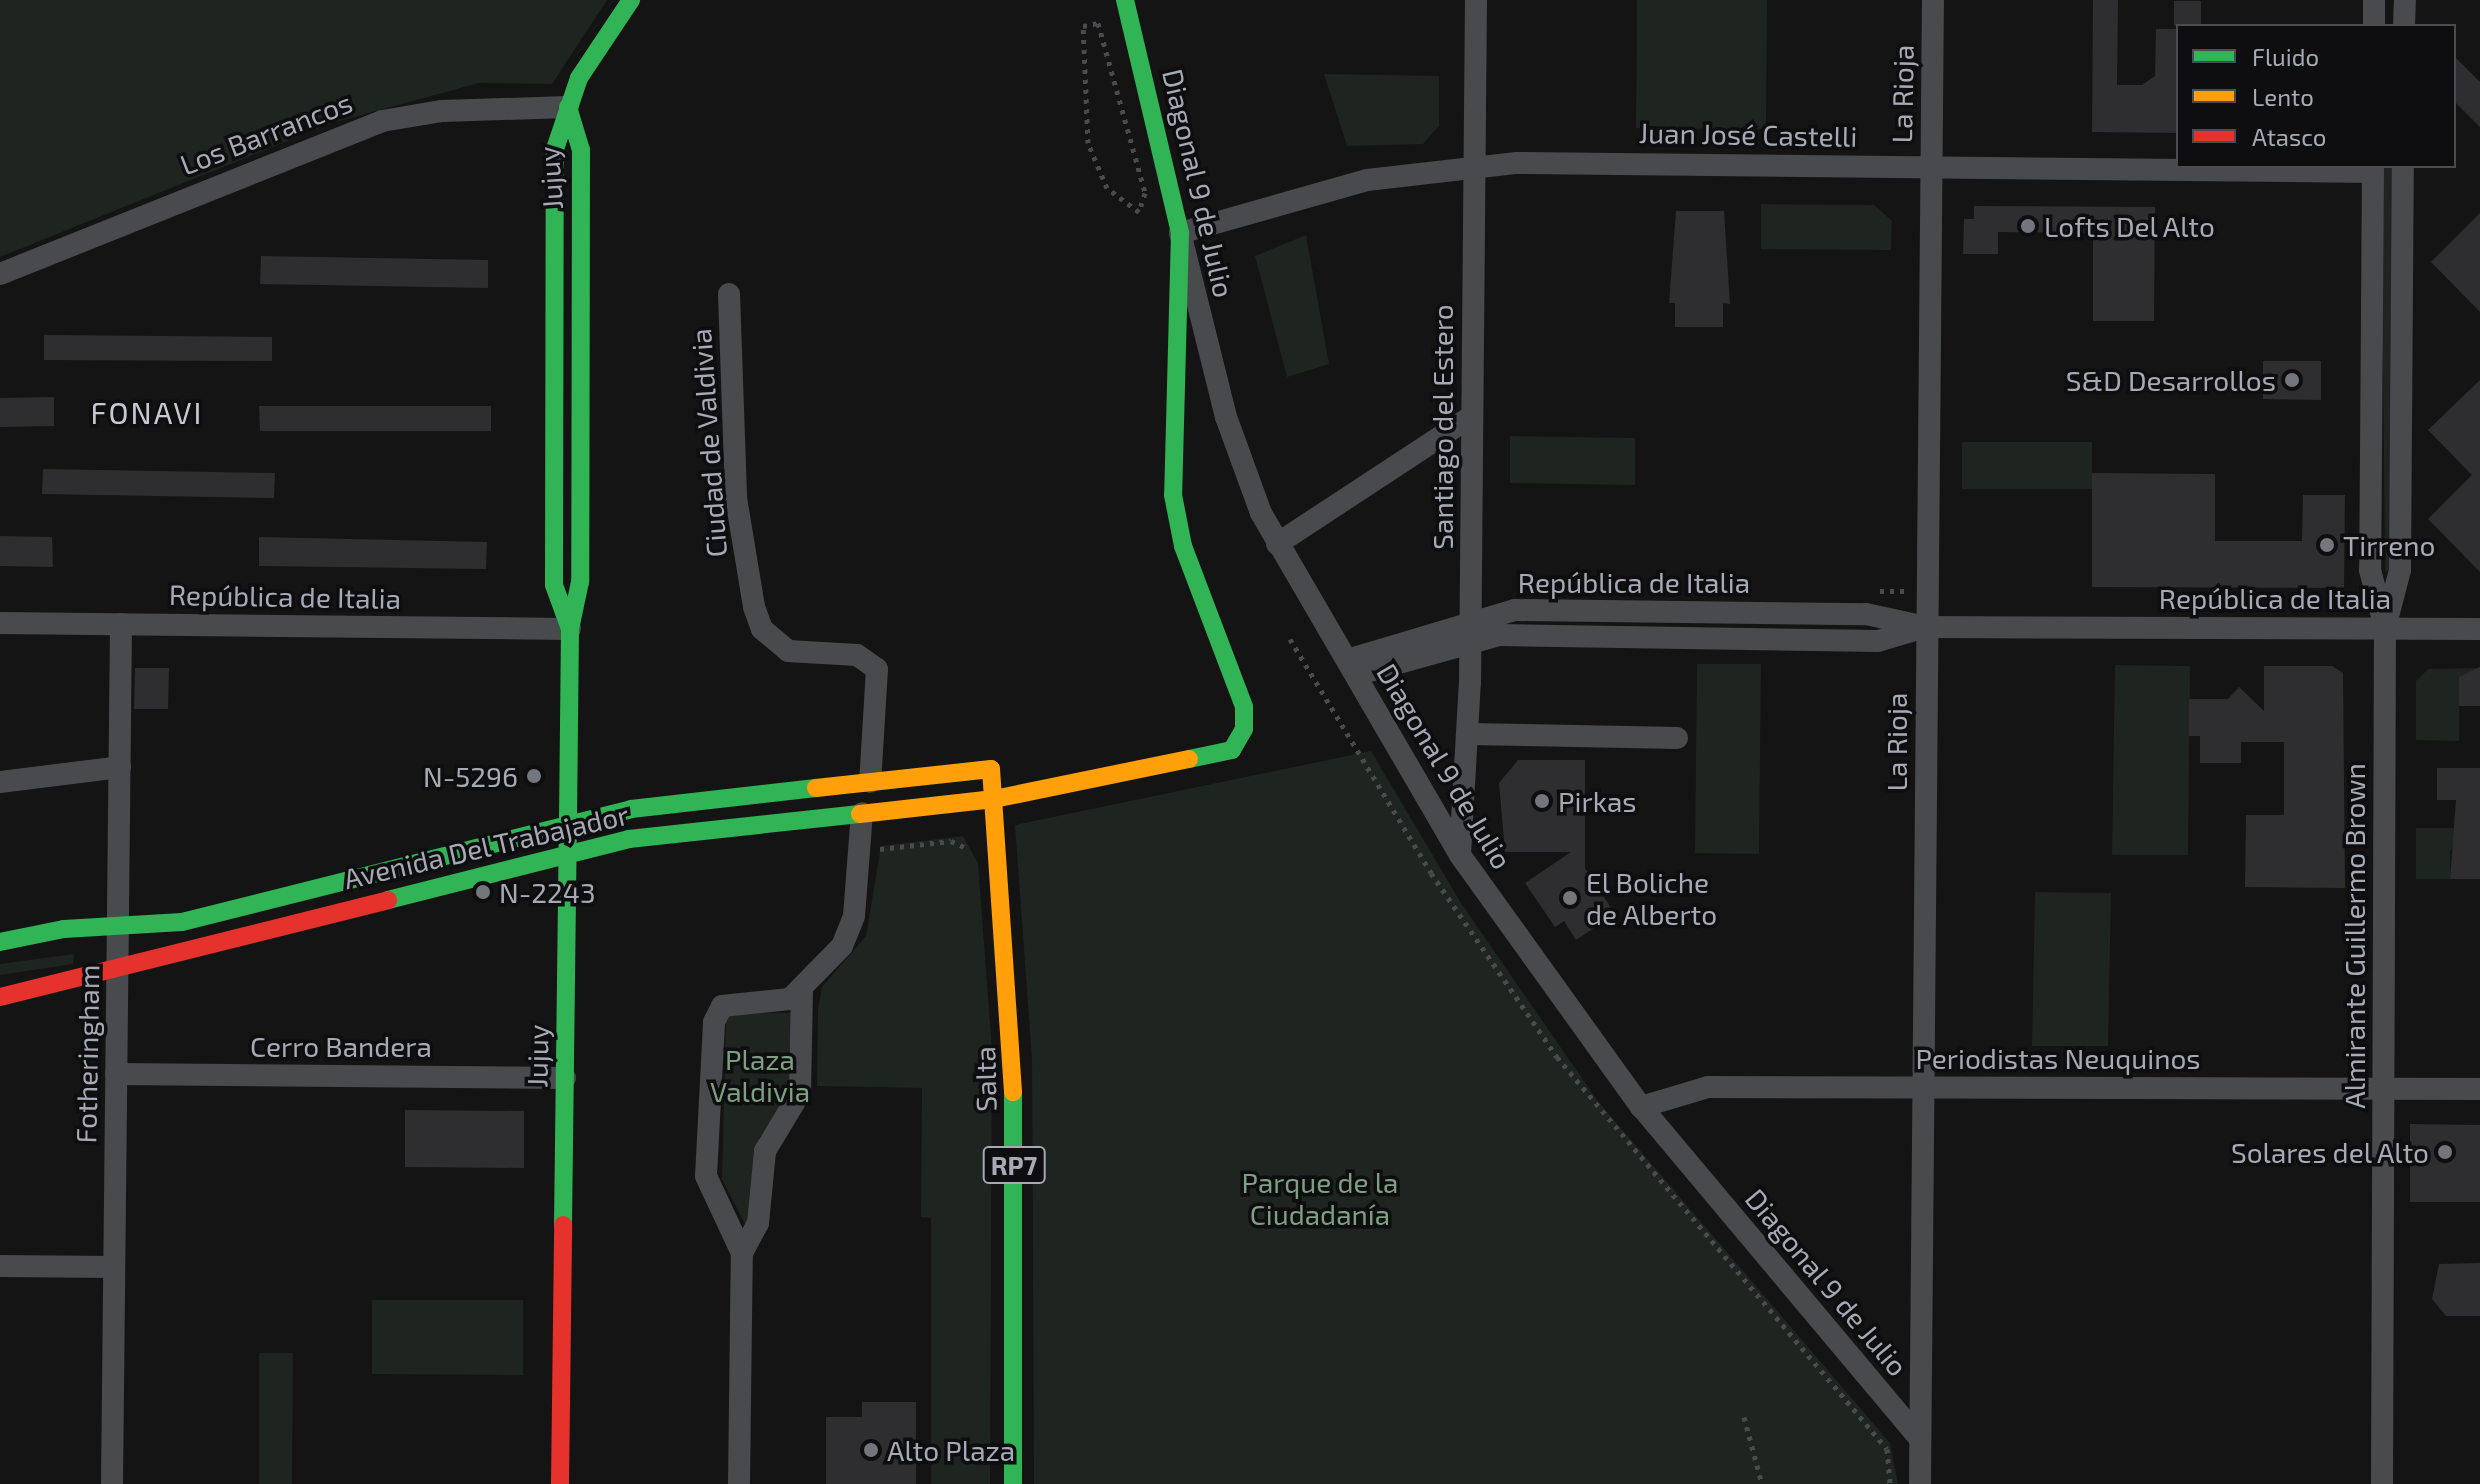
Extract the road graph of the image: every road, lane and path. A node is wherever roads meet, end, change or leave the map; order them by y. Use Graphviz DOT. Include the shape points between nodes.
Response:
graph roads {
  1 [pos="631,0"];
  2 [pos="1476,0"];
  3 [pos="1933,0"];
  4 [pos="2374,0"];
  5 [pos="2405,0"];
  6 [pos="1128,5"];
  7 [pos="1098,23"];
  8 [pos="2374,24"];
  9 [pos="2404,24"];
  10 [pos="568,107"];
  11 [pos="1474,167"];
  12 [pos="1930,167"];
  13 [pos="2403,168"];
  14 [pos="2373,169"];
  15 [pos="1180,233"];
  16 [pos="0,274"];
  17 [pos="729,294"];
  18 [pos="1472,416"];
  19 [pos="1277,544"];
  20 [pos="0,623"];
  21 [pos="121,624"];
  22 [pos="1926,627"];
  23 [pos="2385,628"];
  24 [pos="570,629"];
  25 [pos="2480,629"];
  26 [pos="1470,630"];
  27 [pos="1352,667"];
  28 [pos="1469,734"];
  29 [pos="1677,738"];
  30 [pos="120,767"];
  31 [pos="991,769"];
  32 [pos="0,782"];
  33 [pos="870,782"];
  34 [pos="994,799"];
  35 [pos="862,813"];
  36 [pos="568,822"];
  37 [pos="879,849"];
  38 [pos="567,852"];
  39 [pos="1460,855"];
  40 [pos="970,856"];
  41 [pos="118,927"];
  42 [pos="0,942"];
  43 [pos="118,964"];
  44 [pos="802,990"];
  45 [pos="0,997"];
  46 [pos="116,1074"];
  47 [pos="565,1078"];
  48 [pos="1923,1087"];
  49 [pos="2384,1089"];
  50 [pos="2480,1089"];
  51 [pos="1641,1107"];
  52 [pos="742,1253"];
  53 [pos="0,1266"];
  54 [pos="114,1267"];
  55 [pos="1744,1417"];
  56 [pos="1920,1439"];
  57 [pos="112,1484"];
  58 [pos="560,1484"];
  59 [pos="739,1484"];
  60 [pos="1013,1484"];
  61 [pos="1762,1484"];
  62 [pos="1920,1484"];
  63 [pos="2382,1484"];
  1 -- 10 [label="main road" via="587,63"];
  2 -- 11 [label="street, Santiago del Estero"];
  3 -- 12 [label="street, La Rioja"];
  4 -- 8 [label="street"];
  5 -- 9 [label="street"];
  6 -- 15 [label="main road, Diagonal 9 de Julio"];
  7 -- 7 [label="path" via="1145,193 1139,212 1107,188 1088,143 1083,26"];
  10 -- 16 [label="street, Los Barrancos" via="442,111 382,121"];
  10 -- 24 [label="main road, Jujuy" via="581,150 580,582"];
  10 -- 24 [label="main road, Jujuy" via="555,149 554,585"];
  11 -- 12 [label="street, Juan José Castelli"];
  11 -- 15 [label="street, Juan José Castelli" via="1367,180"];
  11 -- 18 [label="street, Santiago del Estero"];
  12 -- 14 [label="street, Juan José Castelli"];
  12 -- 22 [label="street, La Rioja"];
  13 -- 23 [label="street, Almirante Guillermo Brown" via="2400,570"];
  14 -- 23 [label="street, Almirante Guillermo Brown" via="2370,570"];
  15 -- 19 [label="street, Diagonal 9 de Julio" via="1226,417"];
  15 -- 34 [label="main road, Avenida Del Trabajador" via="1173,495 1183,546 1244,707 1244,729 1232,750 1213,759"];
  17 -- 33 [label="street, Ciudad de Valdivia" via="735,483 754,607 762,629 788,651 857,655 877,669"];
  18 -- 19 [label="street"];
  18 -- 26 [label="street, Santiago del Estero"];
  19 -- 27 [label="street, Diagonal 9 de Julio"];
  20 -- 21 [label="street, República de Italia"];
  21 -- 24 [label="street, República de Italia"];
  21 -- 30 [label="street, Fotheringham"];
  22 -- 23 [label="street, República de Italia"];
  22 -- 26 [label="street, República de Italia" via="1866,614 1515,610"];
  22 -- 48 [label="street, La Rioja"];
  23 -- 25 [label="street, República de Italia"];
  23 -- 49 [label="street, Almirante Guillermo Brown"];
  24 -- 36 [label="main road, Jujuy"];
  26 -- 27 [label="street, República de Italia"];
  26 -- 28 [label="street, Santiago del Estero"];
  27 -- 39 [label="street, Diagonal 9 de Julio"];
  28 -- 29 [label="street"];
  28 -- 39 [label="street, Santiago del Estero"];
  30 -- 32 [label="street"];
  30 -- 41 [label="street, Fotheringham"];
  31 -- 33 [label="main road, Avenida Del Trabajador"];
  31 -- 34 [label="main road, Salta / RP7"];
  33 -- 36 [label="main road, Avenida Del Trabajador"];
  34 -- 35 [label="main road, Avenida Del Trabajador"];
  34 -- 60 [label="main road, Salta / RP7" via="1013,1066"];
  35 -- 38 [label="main road, Avenida Del Trabajador"];
  35 -- 44 [label="street" via="851,930"];
  36 -- 38 [label="main road, Jujuy"];
  36 -- 41 [label="main road, Avenida Del Trabajador" via="190,920"];
  37 -- 40 [label="path" via="951,841"];
  38 -- 43 [label="main road, Avenida Del Trabajador"];
  38 -- 47 [label="main road, Jujuy"];
  39 -- 51 [label="street, Diagonal 9 de Julio"];
  41 -- 42 [label="main road, Avenida Del Trabajador"];
  41 -- 43 [label="street, Fotheringham"];
  43 -- 45 [label="main road, Avenida Del Trabajador"];
  43 -- 46 [label="street, Fotheringham"];
  44 -- 52 [label="street" via="800,1093 765,1151 758,1223"];
  44 -- 52 [label="street" via="778,1003 722,1006 716,1013 708,1190"];
  46 -- 47 [label="street, Cerro Bandera"];
  46 -- 54 [label="street, Fotheringham"];
  47 -- 58 [label="main road, Jujuy"];
  48 -- 49 [label="street, Periodistas Neuquinos"];
  48 -- 51 [label="street, Periodistas Neuquinos" via="1691,1088"];
  48 -- 56 [label="street, La Rioja"];
  49 -- 50 [label="street, Periodistas Neuquinos"];
  49 -- 63 [label="street, Almirante Guillermo Brown"];
  51 -- 56 [label="street, Diagonal 9 de Julio"];
  52 -- 59 [label="street"];
  53 -- 54 [label="street"];
  54 -- 57 [label="street, Fotheringham"];
  55 -- 61 [label="path"];
  56 -- 62 [label="street, La Rioja"];
}
